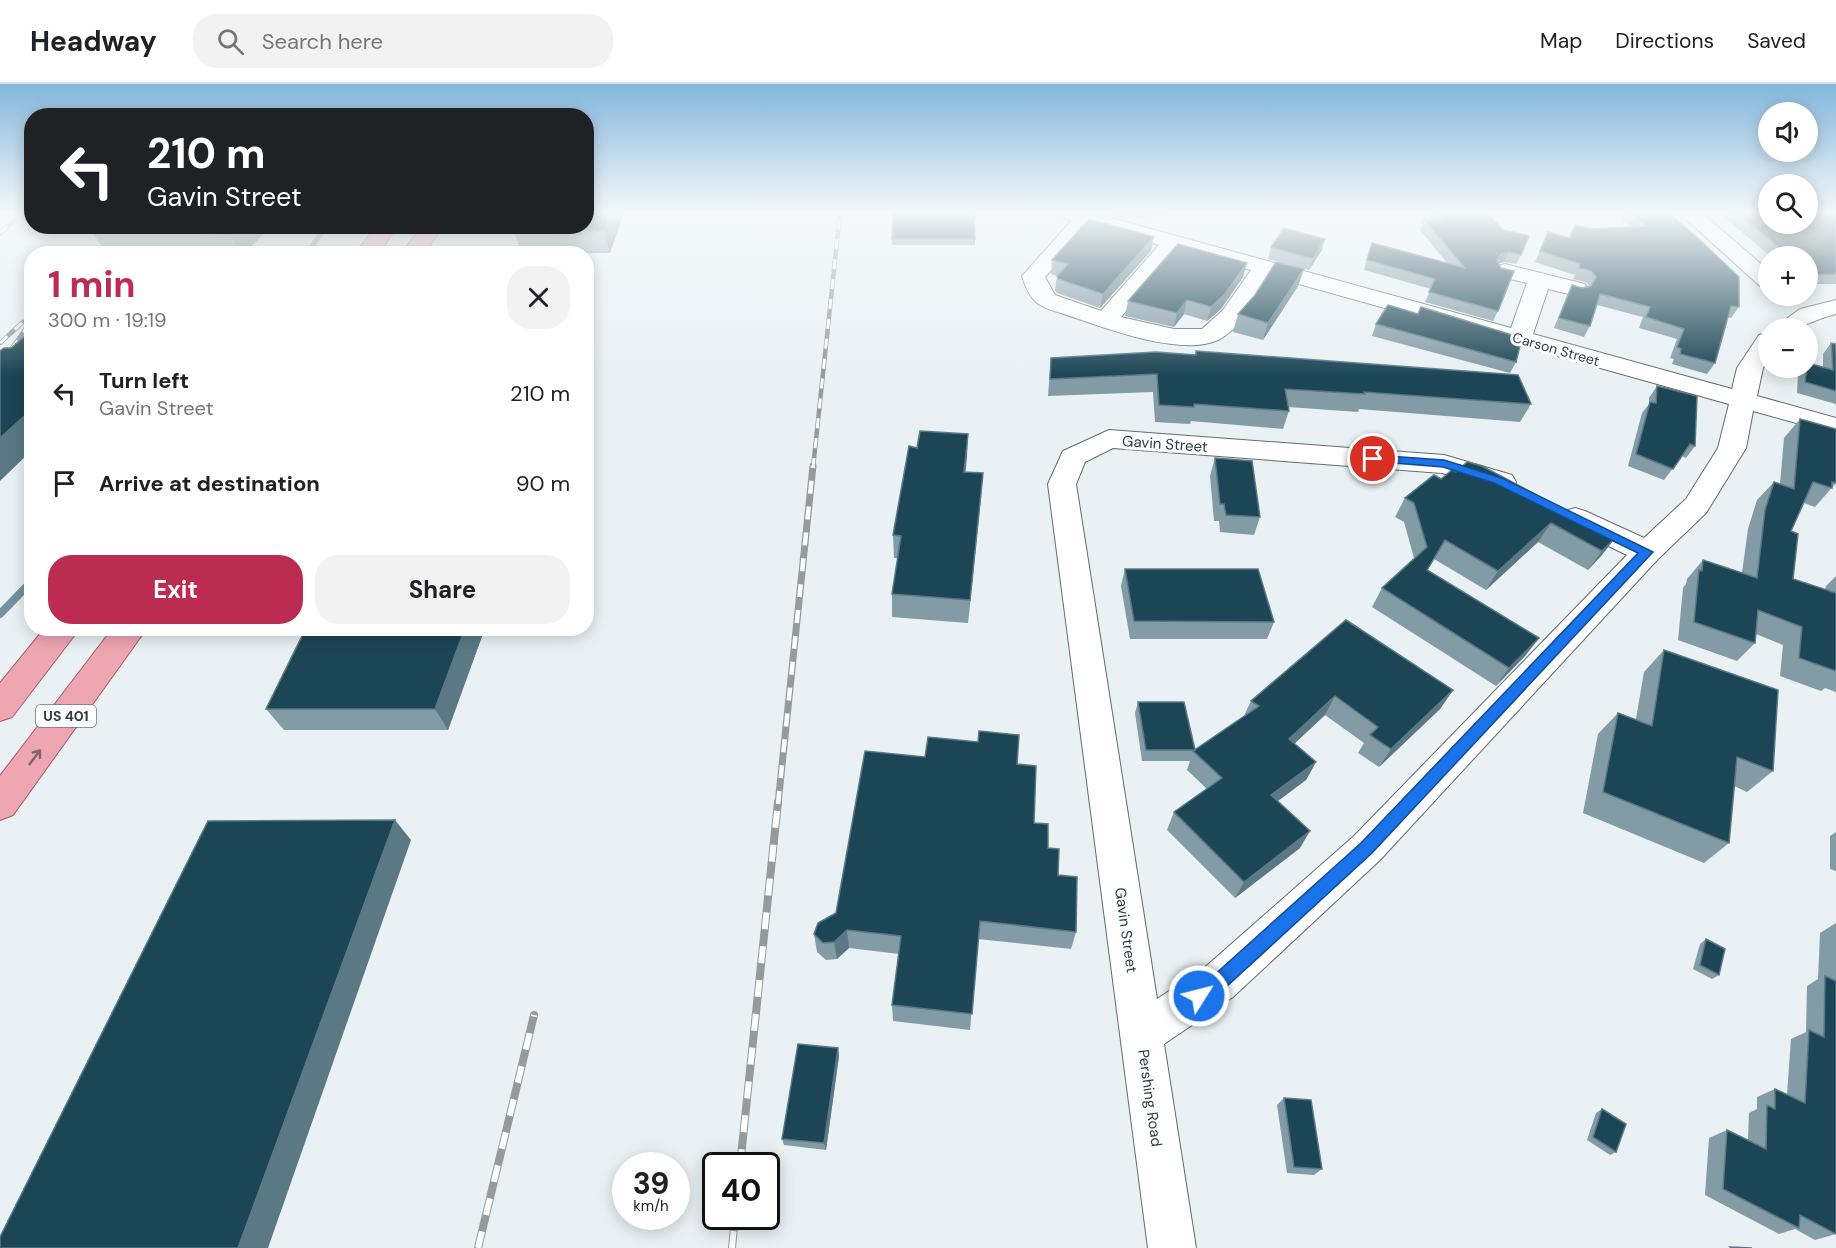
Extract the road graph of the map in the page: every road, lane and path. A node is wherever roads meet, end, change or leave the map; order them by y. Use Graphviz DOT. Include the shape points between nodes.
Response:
graph roads {
  1 [pos="1039,267"];
  2 [pos="1151,267"];
  3 [pos="1264,268"];
  4 [pos="1505,271"];
  5 [pos="1540,280"];
  6 [pos="1577,289"];
  7 [pos="1836,307"];
  8 [pos="1794,318"];
  9 [pos="1106,320"];
  10 [pos="1519,339"];
  11 [pos="1758,356"];
  12 [pos="1742,401"];
  13 [pos="1836,426"];
  14 [pos="1647,552"];
  15 [pos="34,636"];
  16 [pos="58,636"];
  17 [pos="126,636"];
  18 [pos="0,672"];
  19 [pos="0,707"];
  20 [pos="0,804"];
  21 [pos="1141,1034"];
  22 [pos="1172,1248"];
  1 -- 9 [label="street" via="1033,276 1047,300"];
  2 -- 9 [label="street"];
  3 -- 9 [label="street" via="1225,322 1209,335 1178,337"];
  3 -- 10 [label="street, Carson Street"];
  4 -- 5 [label="street"];
  5 -- 6 [label="street"];
  5 -- 10 [label="street"];
  7 -- 8 [label="street" via="1801,308"];
  10 -- 12 [label="street, Carson Street"];
  11 -- 12 [label="street, Pershing Road" via="1750,368"];
  12 -- 13 [label="street, Carson Street"];
  12 -- 14 [label="street, Pershing Road" via="1732,448 1696,506"];
  14 -- 21 [label="street, Pershing Road" via="1367,848 1218,983"];
  14 -- 21 [label="street, Gavin Street" via="1498,481 1444,464 1109,439 1073,457 1062,484"];
  15 -- 18 [label="main road"];
  16 -- 19 [label="main road"];
  20 -- 17 [label="main road, US 401, one-way"];
  21 -- 22 [label="street, Pershing Road"];
}
